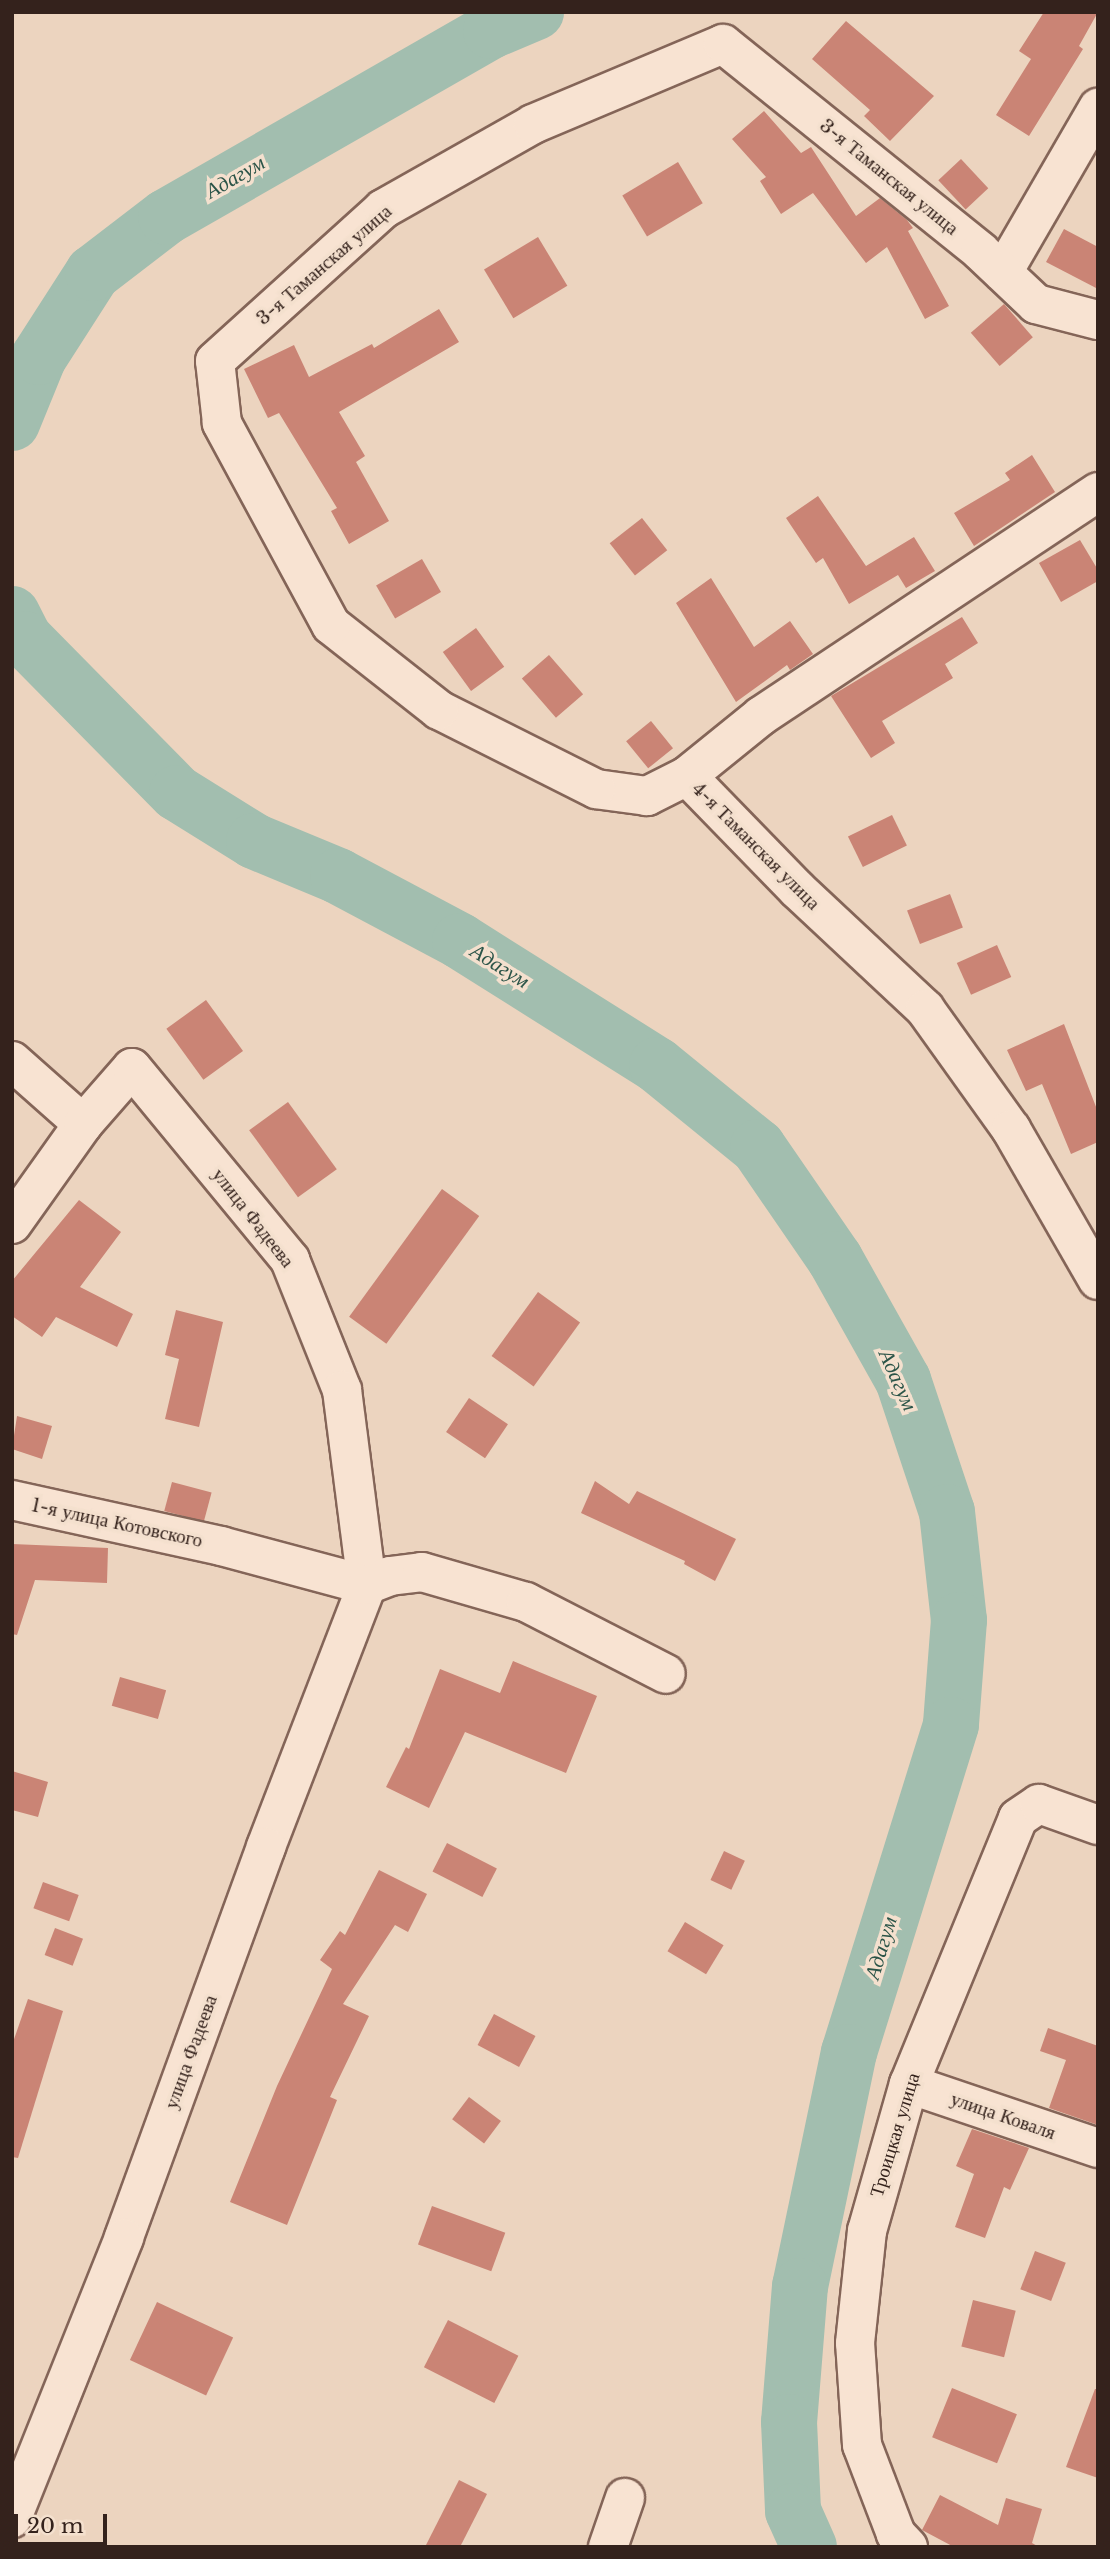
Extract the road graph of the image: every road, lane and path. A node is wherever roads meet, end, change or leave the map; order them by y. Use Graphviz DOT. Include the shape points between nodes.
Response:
graph roads {
  1 [pos="1098,108"];
  2 [pos="1003,272"];
  3 [pos="1098,320"];
  4 [pos="1098,492"];
  5 [pos="687,776"];
  6 [pos="12,1061"];
  7 [pos="83,1124"];
  8 [pos="12,1224"];
  9 [pos="1098,1280"];
  10 [pos="12,1500"];
  11 [pos="368,1585"];
  12 [pos="666,1674"];
  13 [pos="1098,1825"];
  14 [pos="909,2084"];
  15 [pos="1098,2148"];
  16 [pos="625,2498"];
  17 [pos="12,2518"];
  18 [pos="608,2547"];
  19 [pos="908,2547"];
  1 -- 2 [label="street"];
  2 -- 3 [label="street, 3-я Таманская улица" via="1036,304"];
  2 -- 5 [label="street, 3-я Таманская улица" via="723,44 533,124 383,209 215,361 222,423 331,625 439,710 596,789 647,796"];
  4 -- 5 [label="street, 4-я Таманская улица" via="761,716"];
  5 -- 9 [label="street, 4-я Таманская улица" via="925,1009 1011,1129"];
  6 -- 7 [label="street"];
  7 -- 8 [label="street"];
  7 -- 11 [label="street, улица Фадеева" via="132,1068 290,1259 342,1390"];
  10 -- 11 [label="street, 1-я улица Котовского" via="221,1546"];
  11 -- 12 [label="street" via="390,1576 422,1572 526,1602"];
  11 -- 17 [label="street, улица Фадеева" via="266,1847 124,2238"];
  13 -- 14 [label="street, Троицкая улица" via="1040,1804 1018,1818"];
  14 -- 15 [label="street, улица Коваля"];
  14 -- 19 [label="street, Троицкая улица" via="867,2231 855,2343 862,2445 897,2534"];
  16 -- 18 [label="street"];
}
